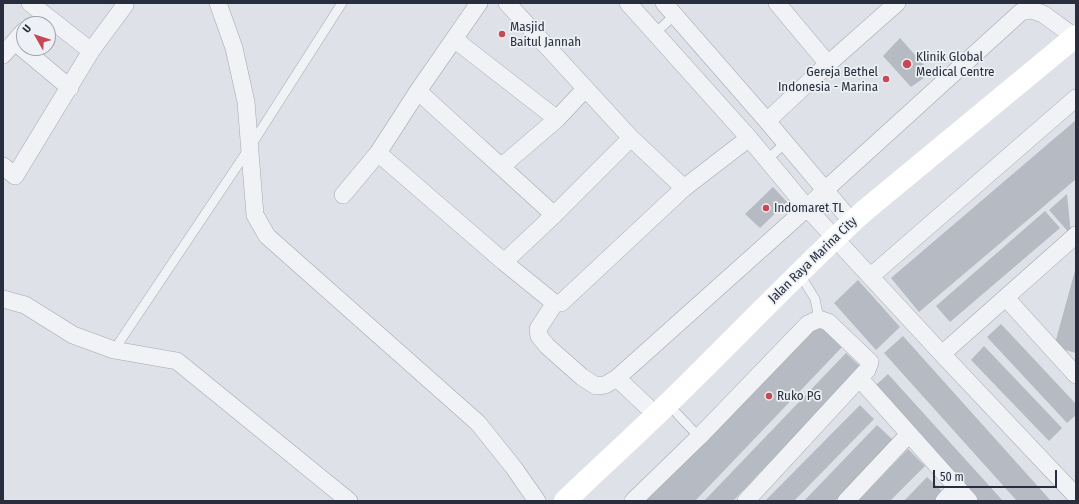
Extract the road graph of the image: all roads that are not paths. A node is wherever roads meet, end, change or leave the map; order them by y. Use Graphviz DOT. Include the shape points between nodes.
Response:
graph roads {
  1 [pos="342,3"];
  2 [pos="479,3"];
  3 [pos="507,3"];
  4 [pos="628,3"];
  5 [pos="897,3"];
  6 [pos="217,4"];
  7 [pos="124,5"];
  8 [pos="784,6"];
  9 [pos="35,7"];
  10 [pos="1032,7"];
  11 [pos="669,9"];
  12 [pos="655,33"];
  13 [pos="1075,37"];
  14 [pos="454,39"];
  15 [pos="16,40"];
  16 [pos="91,51"];
  17 [pos="3,55"];
  18 [pos="39,56"];
  19 [pos="828,64"];
  20 [pos="70,88"];
  21 [pos="585,89"];
  22 [pos="418,91"];
  23 [pos="1076,98"];
  24 [pos="557,119"];
  25 [pos="768,121"];
  26 [pos="631,138"];
  27 [pos="749,138"];
  28 [pos="784,143"];
  29 [pos="250,147"];
  30 [pos="378,153"];
  31 [pos="768,159"];
  32 [pos="3,166"];
  33 [pos="502,166"];
  34 [pos="684,188"];
  35 [pos="825,190"];
  36 [pos="343,195"];
  37 [pos="807,208"];
  38 [pos="554,215"];
  39 [pos="852,222"];
  40 [pos="1076,236"];
  41 [pos="835,237"];
  42 [pos="504,262"];
  43 [pos="798,272"];
  44 [pos="871,276"];
  45 [pos="1006,298"];
  46 [pos="3,300"];
  47 [pos="555,303"];
  48 [pos="819,319"];
  49 [pos="114,350"];
  50 [pos="942,354"];
  51 [pos="1076,375"];
  52 [pos="617,378"];
  53 [pos="860,379"];
  54 [pos="662,410"];
  55 [pos="909,434"];
  56 [pos="699,437"];
  57 [pos="957,487"];
  58 [pos="1076,496"];
  59 [pos="349,501"];
  60 [pos="537,501"];
  61 [pos="565,501"];
  62 [pos="633,501"];
  63 [pos="746,501"];
  64 [pos="846,501"];
  65 [pos="944,501"];
  66 [pos="969,501"];
  1 -- 29 [label="lane"];
  2 -- 14 [label="street"];
  3 -- 21 [label="street"];
  4 -- 12 [label="street"];
  5 -- 19 [label="street"];
  6 -- 29 [label="street" via="234,48 246,102"];
  7 -- 16 [label="street"];
  8 -- 19 [label="street"];
  9 -- 16 [label="street"];
  10 -- 13 [label="street"];
  10 -- 35 [label="street" via="1021,12"];
  11 -- 12 [label="lane"];
  11 -- 25 [label="street"];
  12 -- 27 [label="street"];
  13 -- 39 [label="main road, Jalan Raya Marina City"];
  14 -- 22 [label="street"];
  14 -- 24 [label="street"];
  15 -- 17 [label="street"];
  16 -- 20 [label="street"];
  18 -- 20 [label="street"];
  19 -- 25 [label="street"];
  20 -- 32 [label="street" via="16,176"];
  21 -- 24 [label="street"];
  21 -- 26 [label="street"];
  22 -- 30 [label="street"];
  22 -- 33 [label="street"];
  23 -- 44 [label="street"];
  24 -- 33 [label="street"];
  25 -- 28 [label="street"];
  26 -- 34 [label="street"];
  26 -- 38 [label="street"];
  27 -- 31 [label="street"];
  27 -- 34 [label="street"];
  28 -- 31 [label="lane"];
  28 -- 35 [label="street"];
  29 -- 49 [label="lane"];
  29 -- 60 [label="street" via="255,215 267,236 478,423"];
  30 -- 36 [label="street"];
  30 -- 42 [label="street"];
  31 -- 37 [label="street"];
  33 -- 38 [label="street"];
  34 -- 47 [label="street" via="561,303"];
  35 -- 37 [label="street"];
  35 -- 39 [label="street"];
  37 -- 41 [label="street"];
  37 -- 52 [label="street"];
  38 -- 42 [label="street"];
  39 -- 41 [label="main road, Jalan Raya Marina City"];
  40 -- 45 [label="street"];
  41 -- 43 [label="main road, Jalan Raya Marina City"];
  41 -- 44 [label="street"];
  42 -- 47 [label="street"];
  43 -- 48 [label="lane" via="815,299"];
  43 -- 54 [label="main road, Jalan Raya Marina City"];
  44 -- 50 [label="street"];
  45 -- 50 [label="street"];
  45 -- 51 [label="street"];
  46 -- 49 [label="street" via="25,305 73,335"];
  47 -- 52 [label="street" via="538,329 539,336 547,346 596,386 605,385"];
  48 -- 53 [label="street" via="828,322 870,362"];
  48 -- 56 [label="street" via="808,324"];
  49 -- 59 [label="street" via="177,361"];
  50 -- 58 [label="street"];
  52 -- 54 [label="street"];
  53 -- 55 [label="street"];
  53 -- 63 [label="street"];
  54 -- 56 [label="lane"];
  54 -- 61 [label="main road, Jalan Raya Marina City"];
  55 -- 57 [label="street"];
  55 -- 64 [label="street"];
  56 -- 62 [label="street"];
  57 -- 65 [label="street"];
  57 -- 66 [label="street"];
}
